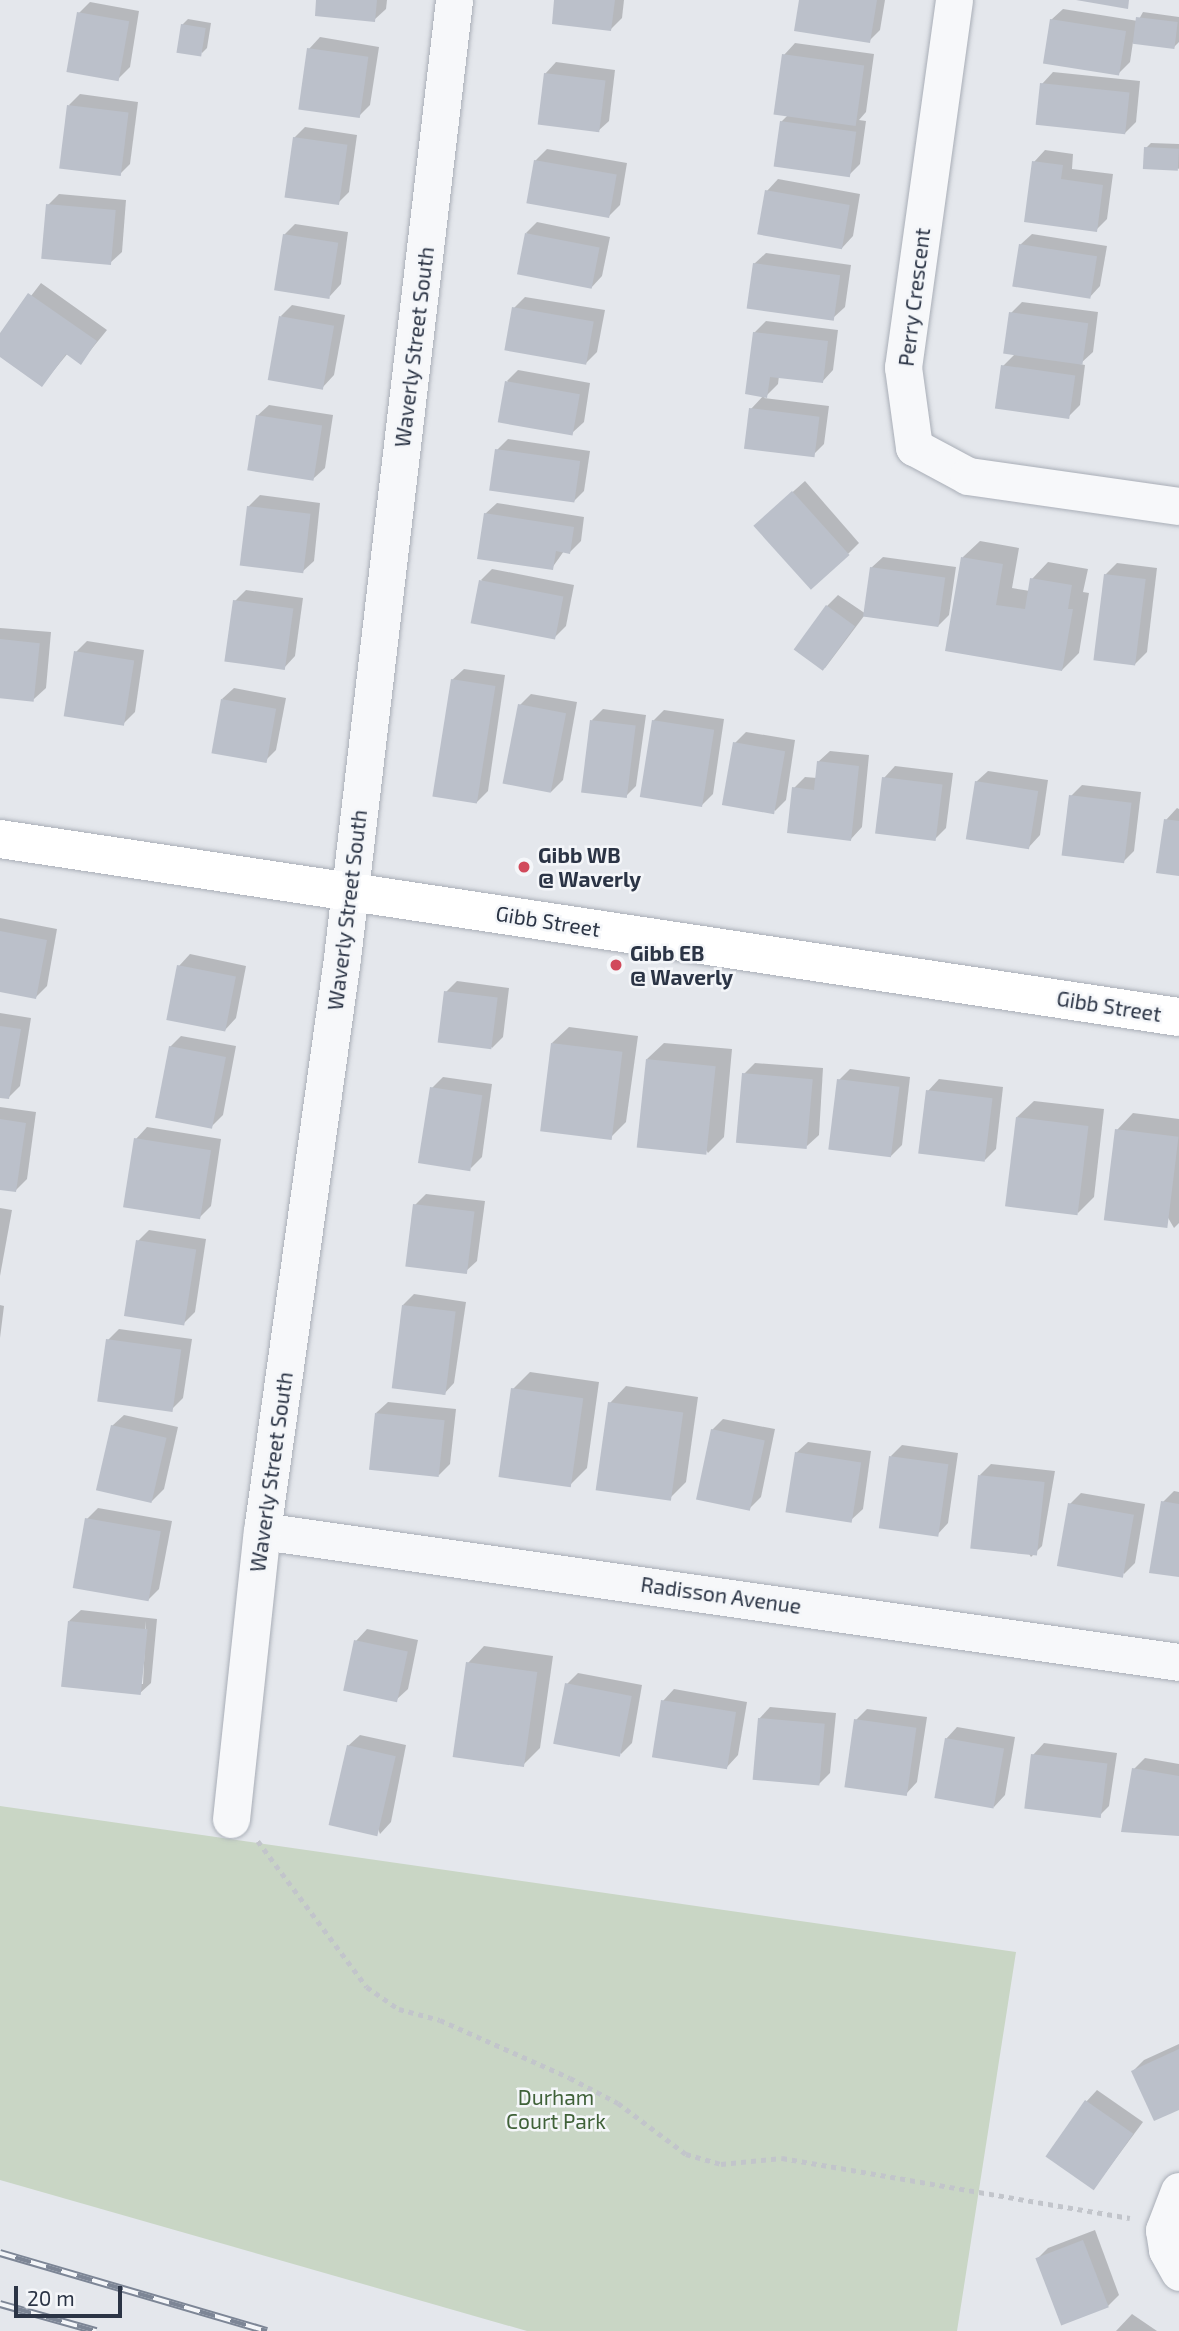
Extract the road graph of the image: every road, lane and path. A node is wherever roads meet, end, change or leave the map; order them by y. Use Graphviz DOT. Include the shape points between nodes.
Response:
graph roads {
  1 [pos="454,0"];
  2 [pos="954,0"];
  3 [pos="1179,506"];
  4 [pos="0,839"];
  5 [pos="349,891"];
  6 [pos="1179,1017"];
  7 [pos="262,1531"];
  8 [pos="1179,1662"];
  9 [pos="231,1819"];
  10 [pos="1172,2208"];
  11 [pos="1179,2272"];
  1 -- 5 [label="street, Waverly Street South"];
  2 -- 3 [label="street, Perry Crescent" via="903,367 914,447 968,476"];
  4 -- 5 [label="main road, Gibb Street"];
  5 -- 6 [label="main road, Gibb Street"];
  5 -- 7 [label="street, Waverly Street South"];
  7 -- 8 [label="street, Radisson Avenue"];
  7 -- 9 [label="street, Waverly Street South"];
  9 -- 10 [label="path" via="254,1835 367,1987 398,2009 440,2020 618,2103 686,2154 721,2164 782,2158"];
  10 -- 11 [label="street" via="1167,2250"];
}
